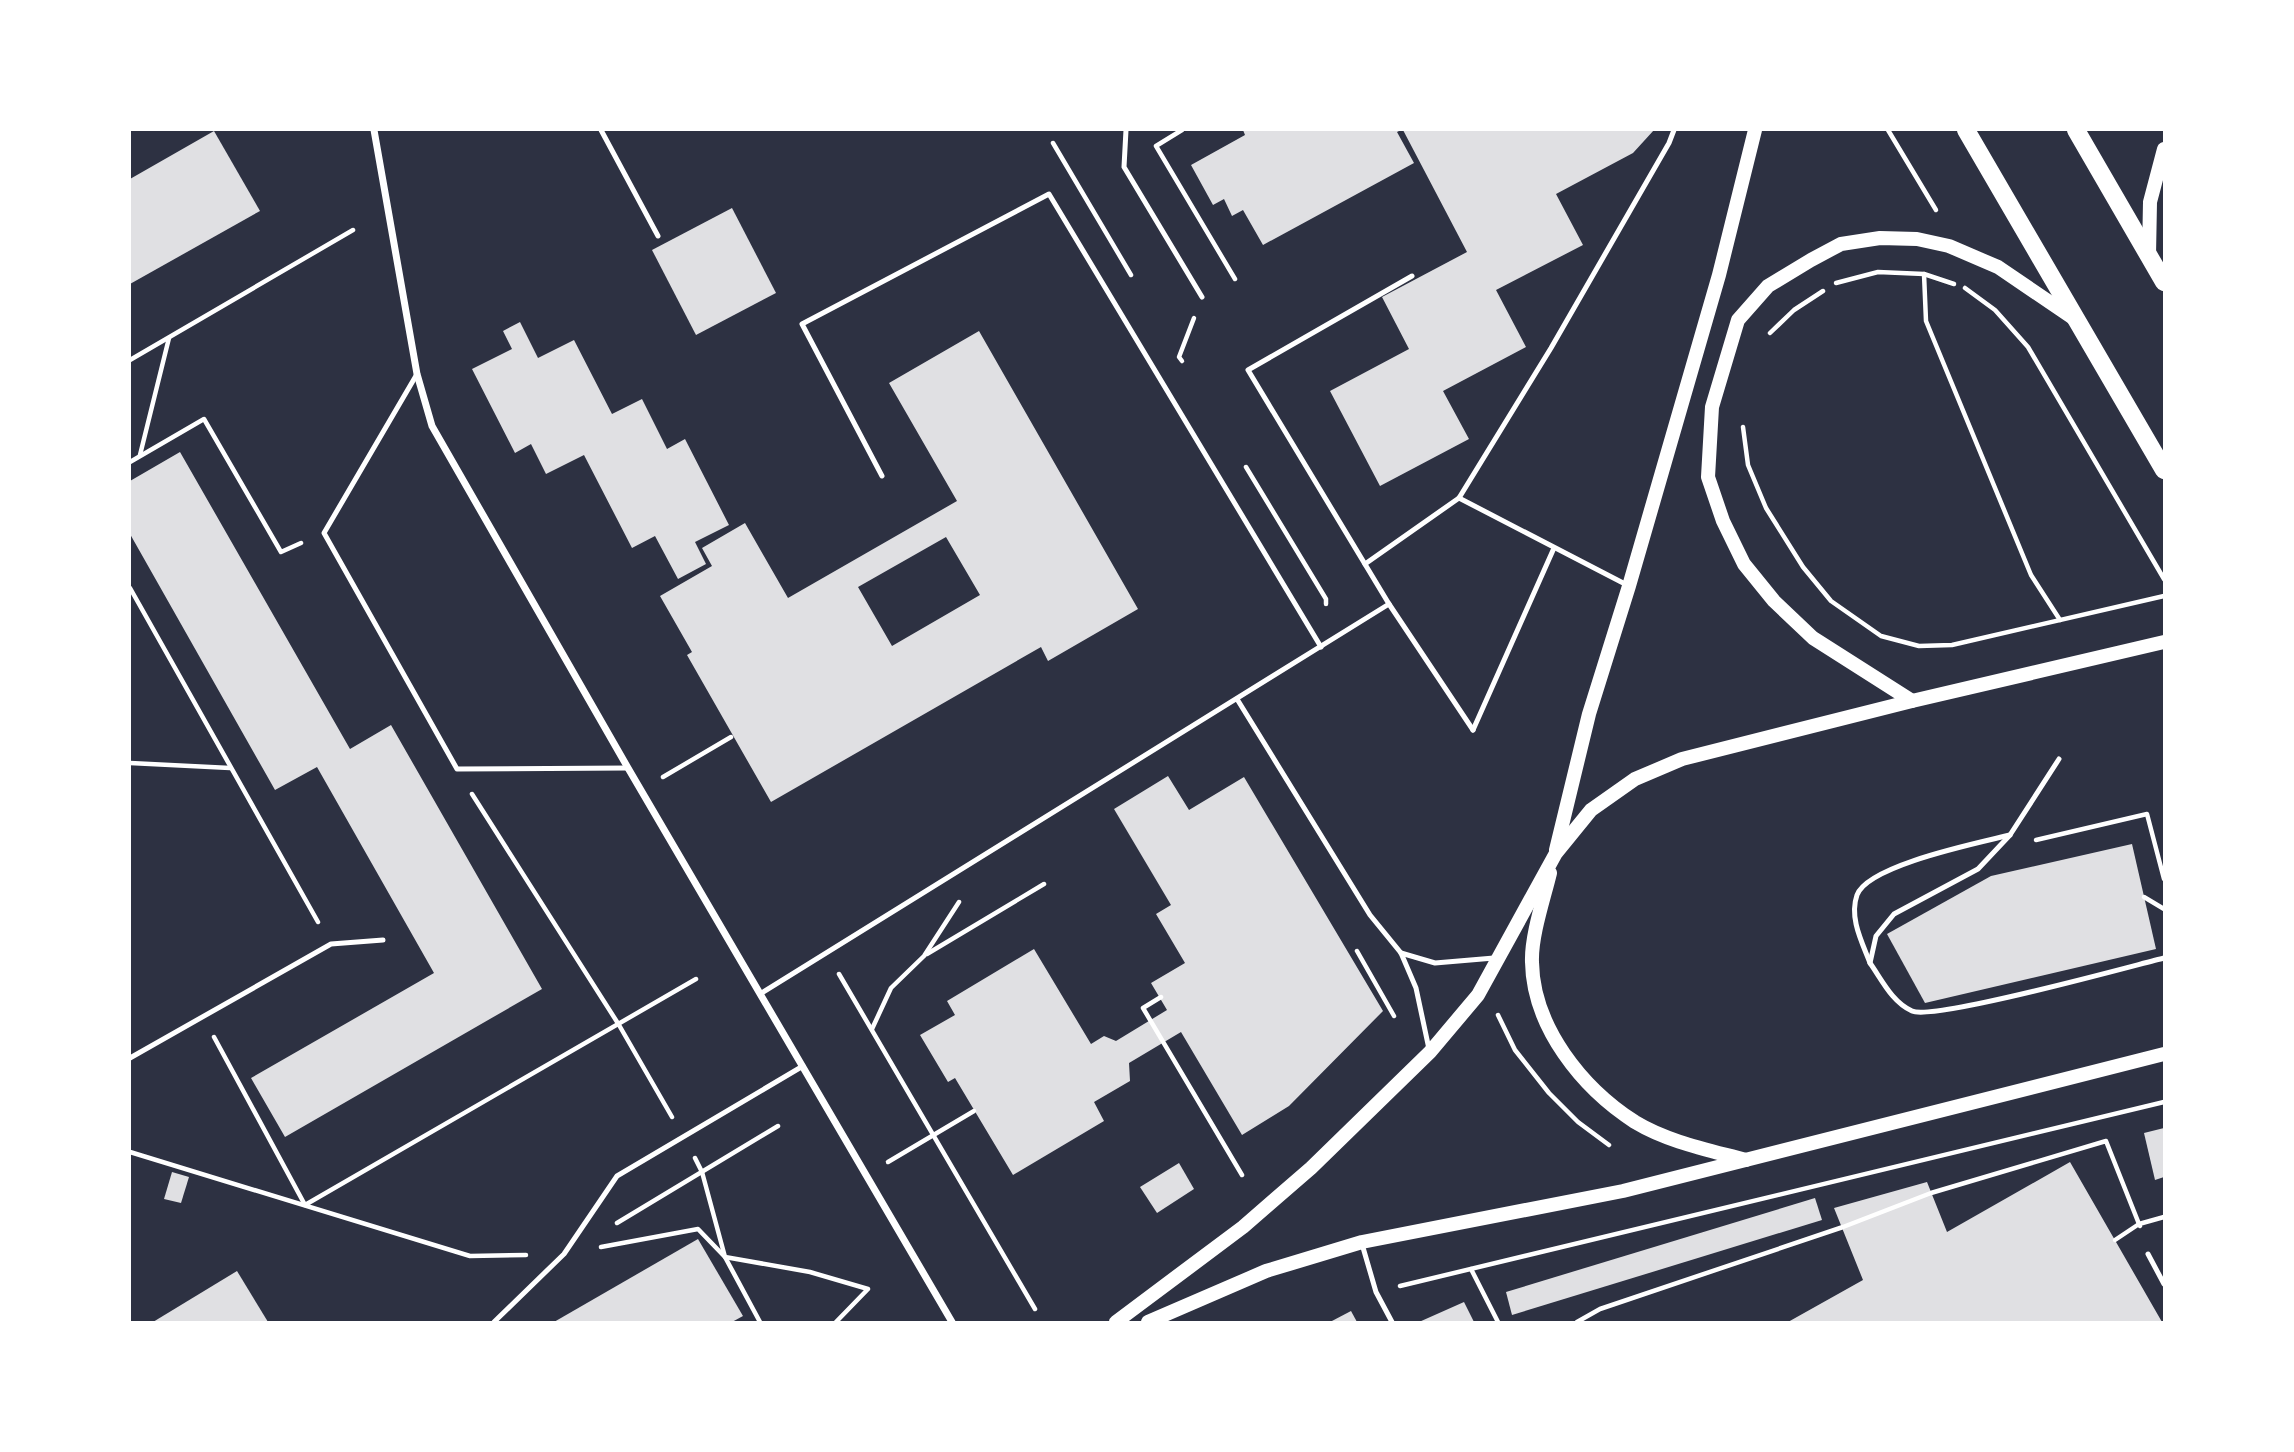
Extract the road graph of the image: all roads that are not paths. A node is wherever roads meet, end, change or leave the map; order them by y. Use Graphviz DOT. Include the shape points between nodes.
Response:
graph roads {
  1 [pos="374,130"];
  2 [pos="601,130"];
  3 [pos="1126,130"];
  4 [pos="1674,130"];
  5 [pos="1755,130"];
  6 [pos="1966,130"];
  7 [pos="2076,130"];
  8 [pos="2165,149"];
  9 [pos="658,236"];
  10 [pos="2149,256"];
  11 [pos="1412,276"];
  12 [pos="2165,282"];
  13 [pos="1202,297"];
  14 [pos="2078,322"];
  15 [pos="417,374"];
  16 [pos="2165,470"];
  17 [pos="882,476"];
  18 [pos="1459,498"];
  19 [pos="1554,548"];
  20 [pos="1365,564"];
  21 [pos="1629,586"];
  22 [pos="1389,604"];
  23 [pos="2165,642"];
  24 [pos="1321,647"];
  25 [pos="1237,699"];
  26 [pos="1912,701"];
  27 [pos="2059,760"];
  28 [pos="628,768"];
  29 [pos="2010,835"];
  30 [pos="1556,853"];
  31 [pos="383,940"];
  32 [pos="1401,953"];
  33 [pos="1498,958"];
  34 [pos="2165,958"];
  35 [pos="1870,963"];
  36 [pos="760,994"];
  37 [pos="1430,1052"];
  38 [pos="2165,1054"];
  39 [pos="130,1058"];
  40 [pos="803,1066"];
  41 [pos="1746,1160"];
  42 [pos="1362,1242"];
  43 [pos="2148,1254"];
  44 [pos="2165,1284"];
  45 [pos="494,1322"];
  46 [pos="952,1322"];
  47 [pos="1116,1322"];
  48 [pos="1151,1322"];
  49 [pos="1392,1322"];
  1 -- 15 [label="street"];
  2 -- 9 [label="lane"];
  3 -- 13 [label="lane" via="1124,167"];
  4 -- 18 [label="lane" via="1551,348"];
  5 -- 21 [label="main road" via="1719,275"];
  6 -- 14 [label="main road"];
  7 -- 10 [label="main road"];
  8 -- 10 [label="main road" via="2150,202"];
  10 -- 12 [label="main road"];
  11 -- 20 [label="lane" via="1248,370"];
  14 -- 16 [label="main road"];
  14 -- 26 [label="main road" via="1998,267 1949,246 1880,238 1841,244 1811,260 1768,286 1738,320 1712,407 1708,477 1723,521 1744,564 1774,601 1813,638"];
  15 -- 28 [label="street" via="432,426"];
  15 -- 28 [label="lane" via="324,533 457,769"];
  17 -- 24 [label="lane" via="802,324 1049,194"];
  18 -- 19 [label="lane"];
  18 -- 20 [label="lane"];
  19 -- 21 [label="lane"];
  19 -- 22 [label="lane" via="1473,730"];
  20 -- 22 [label="lane"];
  21 -- 30 [label="main road" via="1589,714"];
  22 -- 24 [label="lane"];
  23 -- 26 [label="main road"];
  24 -- 25 [label="lane"];
  25 -- 32 [label="lane" via="1370,915"];
  25 -- 36 [label="lane"];
  26 -- 30 [label="main road" via="1682,759 1635,779 1591,810"];
  27 -- 29 [label="lane"];
  28 -- 36 [label="street"];
  29 -- 35 [label="lane" via="1978,869 1894,914 1875,936"];
  29 -- 35 [label="lane" via="1908,863 1869,879 1857,894 1855,921"];
  30 -- 33 [label="main road"];
  30 -- 41 [label="main road" via="1532,961 1538,1004 1571,1063 1599,1094 1636,1122 1674,1139"];
  31 -- 39 [label="lane" via="331,944"];
  32 -- 33 [label="lane" via="1435,963"];
  32 -- 37 [label="lane" via="1416,988"];
  33 -- 37 [label="main road" via="1478,995"];
  34 -- 35 [label="lane" via="1958,1009 1914,1013 1897,1001"];
  36 -- 40 [label="street"];
  37 -- 47 [label="main road" via="1282,1194"];
  38 -- 41 [label="main road"];
  40 -- 45 [label="lane" via="617,1176 564,1254"];
  40 -- 46 [label="street"];
  41 -- 42 [label="main road" via="1623,1191"];
  42 -- 48 [label="main road" via="1266,1271"];
  42 -- 49 [label="lane" via="1376,1292"];
  43 -- 44 [label="lane"];
}
